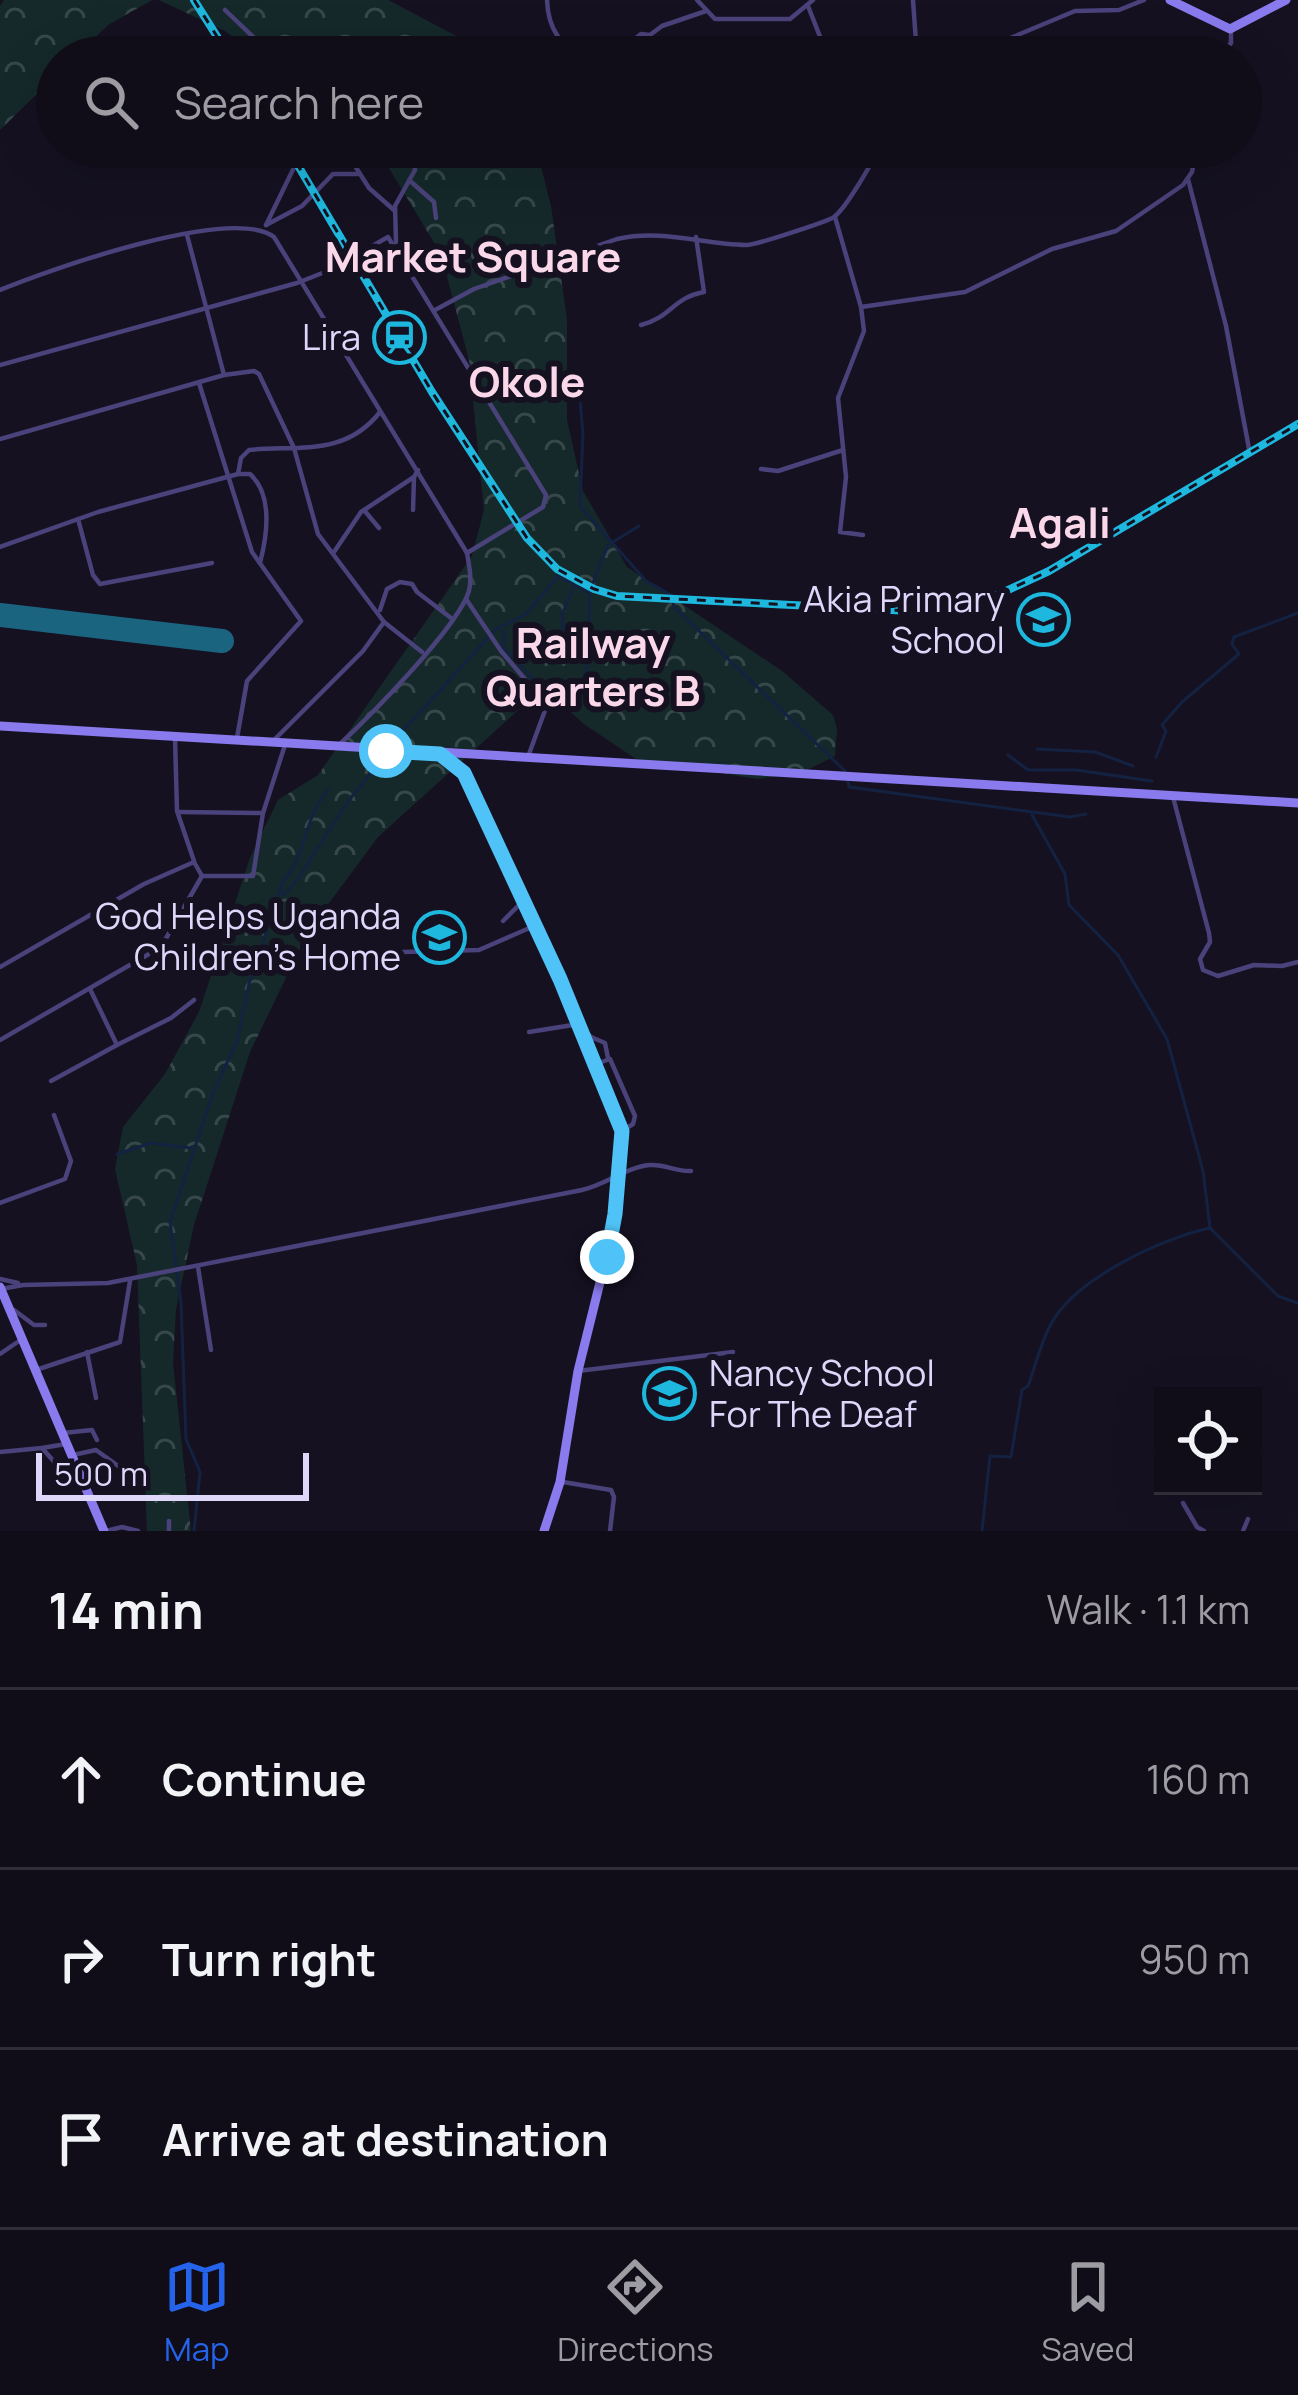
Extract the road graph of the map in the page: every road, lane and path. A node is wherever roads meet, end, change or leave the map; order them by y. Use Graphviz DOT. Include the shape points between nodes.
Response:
graph roads {
  1 [pos="547,0"];
  2 [pos="698,0"];
  3 [pos="914,0"];
  4 [pos="1144,0"];
  5 [pos="1170,0"];
  6 [pos="1286,0"];
  7 [pos="811,3"];
  8 [pos="225,10"];
  9 [pos="706,11"];
  10 [pos="1230,28"];
  11 [pos="252,36"];
  12 [pos="557,36"];
  13 [pos="638,36"];
  14 [pos="821,36"];
  15 [pos="916,36"];
  16 [pos="1015,36"];
  17 [pos="1232,36"];
  18 [pos="294,168"];
  19 [pos="355,168"];
  20 [pos="415,168"];
  21 [pos="868,168"];
  22 [pos="1191,168"];
  23 [pos="358,174"];
  24 [pos="1188,179"];
  25 [pos="410,180"];
  26 [pos="395,211"];
  27 [pos="439,215"];
  28 [pos="836,217"];
  29 [pos="264,228"];
  30 [pos="187,235"];
  31 [pos="696,237"];
  32 [pos="397,247"];
  33 [pos="301,280"];
  34 [pos="0,290"];
  35 [pos="861,307"];
  36 [pos="206,308"];
  37 [pos="435,310"];
  38 [pos="641,325"];
  39 [pos="0,365"];
  40 [pos="224,375"];
  41 [pos="199,383"];
  42 [pos="381,410"];
  43 [pos="20,432"];
  44 [pos="0,439"];
  45 [pos="22,443"];
  46 [pos="294,448"];
  47 [pos="843,450"];
  48 [pos="1250,454"];
  49 [pos="761,469"];
  50 [pos="416,473"];
  51 [pos="238,474"];
  52 [pos="226,478"];
  53 [pos="413,509"];
  54 [pos="364,510"];
  55 [pos="77,519"];
  56 [pos="380,528"];
  57 [pos="863,535"];
  58 [pos="0,547"];
  59 [pos="334,552"];
  60 [pos="467,553"];
  61 [pos="212,563"];
  62 [pos="260,565"];
  63 [pos="465,598"];
  64 [pos="380,613"];
  65 [pos="451,618"];
  66 [pos="384,622"];
  67 [pos="424,654"];
  68 [pos="0,726"];
  69 [pos="175,738"];
  70 [pos="237,742"];
  71 [pos="272,744"];
  72 [pos="285,745"];
  73 [pos="336,748"];
  74 [pos="440,754"];
  75 [pos="466,754"];
  76 [pos="528,759"];
  77 [pos="464,773"];
  78 [pos="1173,797"];
  79 [pos="1298,802"];
  80 [pos="178,813"];
  81 [pos="263,813"];
  82 [pos="194,862"];
  83 [pos="202,876"];
  84 [pos="524,900"];
  85 [pos="503,921"];
  86 [pos="536,926"];
  87 [pos="365,953"];
  88 [pos="1298,962"];
  89 [pos="0,967"];
  90 [pos="90,989"];
  91 [pos="194,1000"];
  92 [pos="579,1024"];
  93 [pos="529,1032"];
  94 [pos="591,1037"];
  95 [pos="0,1040"];
  96 [pos="117,1045"];
  97 [pos="608,1058"];
  98 [pos="594,1060"];
  99 [pos="618,1078"];
  100 [pos="51,1081"];
  101 [pos="604,1085"];
  102 [pos="628,1103"];
  103 [pos="614,1109"];
  104 [pos="54,1115"];
  105 [pos="622,1131"];
  106 [pos="691,1171"];
  107 [pos="618,1175"];
  108 [pos="604,1185"];
  109 [pos="617,1191"];
  110 [pos="0,1203"];
  111 [pos="198,1264"];
  112 [pos="130,1279"];
  113 [pos="0,1285"];
  114 [pos="10,1309"];
  115 [pos="45,1325"];
  116 [pos="22,1339"];
  117 [pos="211,1350"];
  118 [pos="87,1352"];
  119 [pos="734,1352"];
  120 [pos="0,1354"];
  121 [pos="36,1370"];
  122 [pos="578,1372"];
  123 [pos="96,1398"];
  124 [pos="97,1440"];
  125 [pos="68,1444"];
  126 [pos="42,1448"];
  127 [pos="0,1452"];
  128 [pos="121,1468"];
  129 [pos="73,1469"];
  130 [pos="59,1480"];
  131 [pos="560,1482"];
  132 [pos="1183,1503"];
  133 [pos="1248,1519"];
  134 [pos="137,1521"];
  135 [pos="169,1522"];
  136 [pos="122,1527"];
  137 [pos="105,1531"];
  138 [pos="139,1531"];
  139 [pos="169,1531"];
  140 [pos="544,1531"];
  141 [pos="610,1531"];
  142 [pos="1204,1531"];
  143 [pos="1244,1531"];
  1 -- 12 [label="street"];
  2 -- 9 [label="street"];
  3 -- 15 [label="street"];
  4 -- 16 [label="street" via="1075,11"];
  5 -- 10 [label="main road"];
  6 -- 10 [label="main road"];
  7 -- 9 [label="street" via="788,20 715,19"];
  7 -- 14 [label="street"];
  8 -- 11 [label="street"];
  9 -- 13 [label="street"];
  10 -- 17 [label="street"];
  18 -- 29 [label="street"];
  19 -- 23 [label="street"];
  20 -- 25 [label="street"];
  21 -- 28 [label="street"];
  22 -- 24 [label="street"];
  23 -- 26 [label="street"];
  23 -- 29 [label="street" via="335,173"];
  24 -- 35 [label="street" via="1116,231 1052,249 973,290"];
  24 -- 48 [label="street"];
  25 -- 26 [label="street"];
  25 -- 27 [label="street"];
  26 -- 32 [label="street"];
  28 -- 31 [label="street" via="752,245"];
  28 -- 35 [label="street"];
  29 -- 30 [label="street"];
  29 -- 33 [label="street"];
  30 -- 34 [label="street" via="72,262"];
  30 -- 36 [label="street"];
  31 -- 37 [label="street" via="617,239"];
  31 -- 38 [label="street" via="704,292"];
  32 -- 33 [label="street" via="385,237"];
  32 -- 37 [label="street"];
  33 -- 36 [label="street"];
  33 -- 42 [label="street"];
  35 -- 47 [label="street" via="864,331 838,398"];
  36 -- 39 [label="street"];
  36 -- 40 [label="street"];
  37 -- 60 [label="street" via="546,494 543,507"];
  40 -- 41 [label="street"];
  40 -- 46 [label="street" via="260,374"];
  41 -- 43 [label="street"];
  41 -- 52 [label="street"];
  42 -- 46 [label="street" via="341,440"];
  42 -- 50 [label="street"];
  43 -- 44 [label="street"];
  43 -- 45 [label="street"];
  46 -- 51 [label="street" via="249,450"];
  46 -- 59 [label="street" via="316,528"];
  47 -- 49 [label="street"];
  47 -- 57 [label="street" via="840,532"];
  50 -- 53 [label="street"];
  50 -- 54 [label="street"];
  50 -- 60 [label="street"];
  51 -- 52 [label="street"];
  51 -- 62 [label="street" via="258,482 268,529"];
  52 -- 55 [label="street"];
  52 -- 62 [label="street"];
  54 -- 56 [label="street"];
  54 -- 59 [label="street"];
  55 -- 58 [label="street"];
  55 -- 61 [label="street" via="100,584"];
  59 -- 64 [label="street"];
  60 -- 63 [label="street"];
  62 -- 70 [label="street" via="301,621 247,681"];
  63 -- 65 [label="street"];
  63 -- 76 [label="street" via="547,705"];
  64 -- 65 [label="street" via="387,589 400,582"];
  64 -- 66 [label="street"];
  65 -- 67 [label="street"];
  66 -- 67 [label="street"];
  66 -- 71 [label="street"];
  67 -- 73 [label="street"];
  68 -- 69 [label="main road"];
  69 -- 70 [label="main road"];
  69 -- 80 [label="street"];
  70 -- 71 [label="main road"];
  71 -- 72 [label="main road"];
  72 -- 73 [label="main road"];
  72 -- 81 [label="street"];
  73 -- 74 [label="main road"];
  74 -- 75 [label="main road"];
  74 -- 77 [label="main road"];
  75 -- 76 [label="main road"];
  75 -- 77 [label="main road"];
  76 -- 78 [label="main road"];
  77 -- 84 [label="main road"];
  78 -- 79 [label="main road"];
  78 -- 88 [label="street" via="1209,933 1203,970 1218,976"];
  80 -- 81 [label="street"];
  80 -- 82 [label="street"];
  81 -- 83 [label="street" via="253,876"];
  82 -- 83 [label="street"];
  82 -- 89 [label="street"];
  83 -- 90 [label="street" via="161,947"];
  84 -- 85 [label="street"];
  84 -- 86 [label="main road"];
  86 -- 87 [label="street" via="479,950"];
  86 -- 92 [label="main road"];
  90 -- 95 [label="street"];
  90 -- 96 [label="street"];
  91 -- 96 [label="street"];
  92 -- 93 [label="street"];
  92 -- 94 [label="street"];
  92 -- 98 [label="main road"];
  94 -- 97 [label="street" via="605,1043"];
  94 -- 98 [label="street"];
  96 -- 100 [label="street"];
  97 -- 98 [label="street"];
  97 -- 99 [label="street"];
  98 -- 101 [label="main road"];
  99 -- 101 [label="street"];
  99 -- 102 [label="street"];
  101 -- 103 [label="main road"];
  102 -- 103 [label="street"];
  102 -- 105 [label="street" via="635,1118"];
  103 -- 105 [label="main road"];
  104 -- 110 [label="street" via="71,1161 65,1179"];
  105 -- 107 [label="main road"];
  106 -- 107 [label="street" via="652,1165"];
  107 -- 108 [label="street"];
  107 -- 109 [label="main road"];
  108 -- 109 [label="street"];
  108 -- 111 [label="street"];
  109 -- 122 [label="main road"];
  111 -- 112 [label="street"];
  111 -- 117 [label="street"];
  112 -- 113 [label="street"];
  112 -- 118 [label="street" via="120,1342"];
  113 -- 114 [label="main road"];
  114 -- 115 [label="street"];
  114 -- 116 [label="main road"];
  116 -- 120 [label="street"];
  116 -- 121 [label="main road"];
  118 -- 121 [label="street"];
  118 -- 123 [label="street"];
  119 -- 122 [label="street"];
  121 -- 125 [label="main road"];
  122 -- 131 [label="main road"];
  124 -- 125 [label="street" via="92,1430"];
  125 -- 126 [label="street"];
  125 -- 128 [label="street"];
  125 -- 129 [label="main road"];
  126 -- 127 [label="street"];
  126 -- 129 [label="street"];
  129 -- 130 [label="street"];
  129 -- 137 [label="main road"];
  131 -- 140 [label="main road"];
  131 -- 141 [label="street" via="610,1490"];
  132 -- 142 [label="street"];
  133 -- 143 [label="street"];
  134 -- 136 [label="street"];
  135 -- 139 [label="street"];
  136 -- 137 [label="street"];
  136 -- 138 [label="street"];
}
